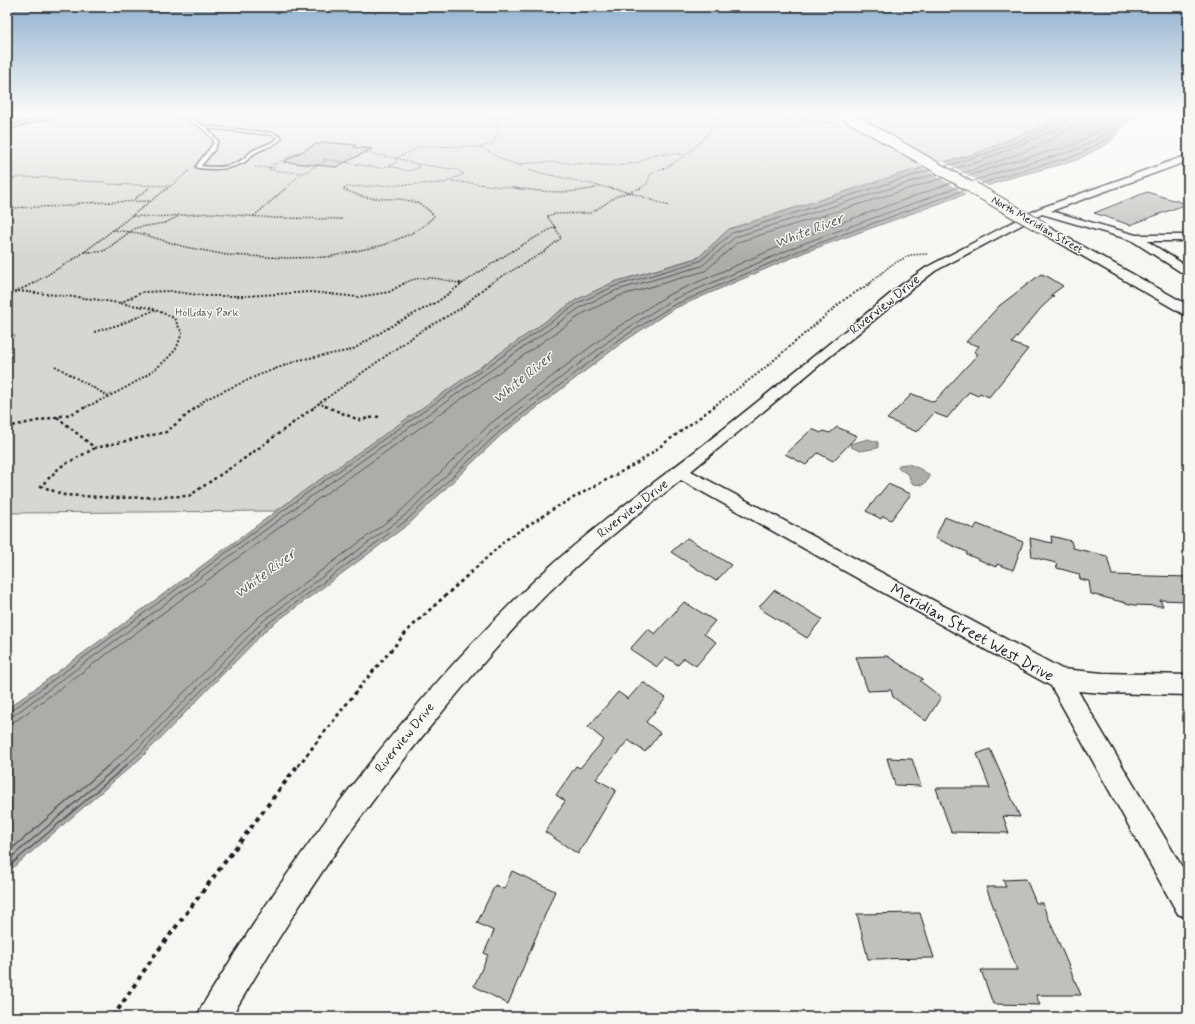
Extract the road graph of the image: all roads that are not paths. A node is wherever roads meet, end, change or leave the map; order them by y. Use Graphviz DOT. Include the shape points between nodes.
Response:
graph roads {
  1 [pos="201,162"];
  2 [pos="242,162"];
  3 [pos="933,162"];
  4 [pos="1178,162"];
  5 [pos="1167,166"];
  6 [pos="1182,170"];
  7 [pos="1042,220"];
  8 [pos="1135,238"];
  9 [pos="1188,238"];
  10 [pos="1188,272"];
  11 [pos="1188,311"];
  12 [pos="680,472"];
  13 [pos="1059,679"];
  14 [pos="1188,685"];
  15 [pos="1188,904"];
  16 [pos="213,1017"];
  1 -- 2 [label="lane" via="198,167 209,168 228,167"];
  3 -- 7 [label="main road, North Meridian Street, bridge"];
  4 -- 5 [label="street, Riverview Drive"];
  5 -- 6 [label="street"];
  5 -- 7 [label="street, Riverview Drive"];
  7 -- 8 [label="street, North Meridian Street"];
  7 -- 11 [label="main road, North Meridian Street"];
  7 -- 12 [label="street, Riverview Drive" via="999,232 931,269"];
  8 -- 9 [label="street"];
  8 -- 10 [label="street, North Meridian Street"];
  12 -- 13 [label="street, Meridian Street West Drive"];
  12 -- 16 [label="street, Riverview Drive" via="588,543 543,586 432,704 375,776 303,876"];
  13 -- 14 [label="street"];
  13 -- 15 [label="street, Meridian Street West Drive"];
}
